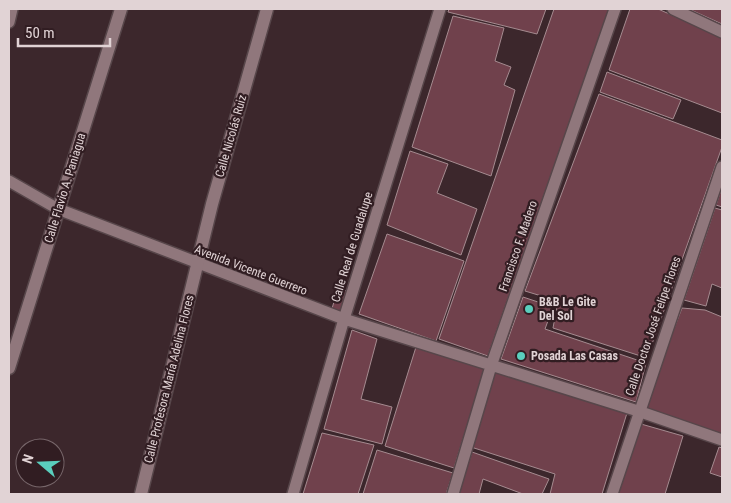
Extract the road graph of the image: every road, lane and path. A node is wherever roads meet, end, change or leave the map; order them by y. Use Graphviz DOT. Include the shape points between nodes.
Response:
graph roads {
  1 [pos="12,9"];
  2 [pos="121,9"];
  3 [pos="267,9"];
  4 [pos="440,9"];
  5 [pos="615,9"];
  6 [pos="673,9"];
  7 [pos="9,22"];
  8 [pos="722,32"];
  9 [pos="722,167"];
  10 [pos="9,181"];
  11 [pos="58,209"];
  12 [pos="198,264"];
  13 [pos="344,319"];
  14 [pos="491,366"];
  15 [pos="9,368"];
  16 [pos="638,411"];
  17 [pos="722,440"];
  18 [pos="140,494"];
  19 [pos="293,494"];
  20 [pos="453,494"];
  21 [pos="612,494"];
  1 -- 7 [label="street"];
  2 -- 11 [label="street, Calle Flavio A. Paniagua"];
  3 -- 12 [label="street, Calle Nicolás Ruiz"];
  4 -- 13 [label="street, Calle Real de Guadalupe"];
  5 -- 14 [label="street, Francisco F. Madero"];
  6 -- 8 [label="street"];
  9 -- 16 [label="street, Calle Doctor José Felipe Flores"];
  10 -- 11 [label="street, Avenida Vicente Guerrero"];
  11 -- 12 [label="street, Avenida Vicente Guerrero"];
  11 -- 15 [label="street, Calle Flavio A. Paniagua"];
  12 -- 13 [label="street, Avenida Vicente Guerrero"];
  12 -- 18 [label="street, Calle Profesora María Adelina Flores"];
  13 -- 14 [label="street, Avenida Vicente Guerrero"];
  13 -- 19 [label="street, Calle Real de Guadalupe"];
  14 -- 16 [label="street, Avenida Vicente Guerrero"];
  14 -- 20 [label="street, Francisco F. Madero"];
  16 -- 17 [label="street, Avenida Vicente Guerrero"];
  16 -- 21 [label="street, Calle Doctor José Felipe Flores"];
}
